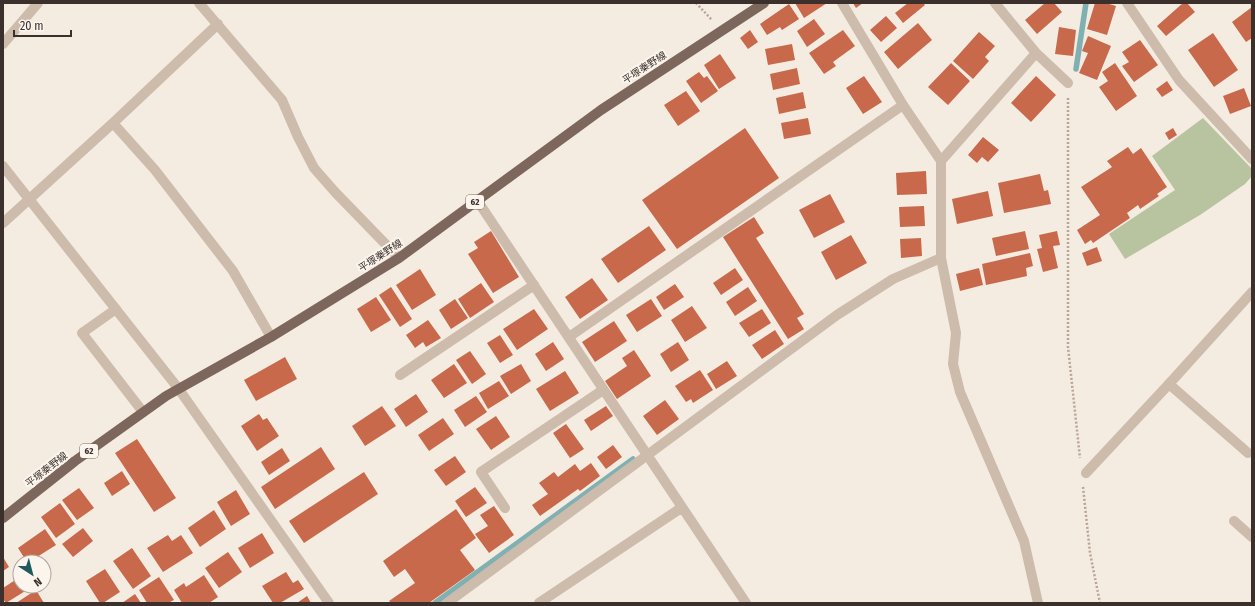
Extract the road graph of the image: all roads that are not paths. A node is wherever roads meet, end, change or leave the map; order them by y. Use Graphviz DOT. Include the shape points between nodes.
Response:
graph roads {
  1 [pos="38,3"];
  2 [pos="199,3"];
  3 [pos="764,3"];
  4 [pos="842,3"];
  5 [pos="995,3"];
  6 [pos="1127,3"];
  7 [pos="218,24"];
  8 [pos="3,44"];
  9 [pos="1036,53"];
  10 [pos="1068,83"];
  11 [pos="903,104"];
  12 [pos="112,123"];
  13 [pos="1252,159"];
  14 [pos="941,161"];
  15 [pos="3,166"];
  16 [pos="29,200"];
  17 [pos="477,200"];
  18 [pos="3,223"];
  19 [pos="399,258"];
  20 [pos="941,258"];
  21 [pos="534,285"];
  22 [pos="1252,292"];
  23 [pos="116,309"];
  24 [pos="271,337"];
  25 [pos="569,337"];
  26 [pos="400,375"];
  27 [pos="1169,384"];
  28 [pos="178,388"];
  29 [pos="603,390"];
  30 [pos="143,412"];
  31 [pos="1248,453"];
  32 [pos="646,456"];
  33 [pos="1086,473"];
  34 [pos="505,508"];
  35 [pos="681,508"];
  36 [pos="3,518"];
  37 [pos="1234,521"];
  38 [pos="1252,537"];
  39 [pos="329,603"];
  40 [pos="447,603"];
  41 [pos="539,603"];
  42 [pos="746,603"];
  43 [pos="1038,603"];
  1 -- 8 [label="street"];
  2 -- 7 [label="street"];
  3 -- 17 [label="main road, 平塚秦野線 / 62" via="601,110"];
  4 -- 11 [label="street"];
  5 -- 9 [label="street"];
  6 -- 13 [label="street" via="1179,80"];
  7 -- 12 [label="street"];
  7 -- 19 [label="street" via="282,100 314,168"];
  9 -- 10 [label="street"];
  9 -- 14 [label="street"];
  11 -- 14 [label="street"];
  11 -- 25 [label="street"];
  12 -- 16 [label="street"];
  12 -- 24 [label="street" via="155,170 232,271"];
  14 -- 20 [label="street"];
  15 -- 16 [label="street"];
  16 -- 18 [label="street"];
  16 -- 23 [label="street"];
  17 -- 19 [label="main road, 平塚秦野線 / 62"];
  17 -- 21 [label="street"];
  19 -- 24 [label="main road, 平塚秦野線 / 62"];
  20 -- 32 [label="street" via="893,280 837,316"];
  20 -- 43 [label="street" via="956,333 954,364 960,392 1024,542"];
  21 -- 25 [label="street"];
  21 -- 26 [label="street"];
  22 -- 27 [label="street"];
  23 -- 28 [label="street"];
  23 -- 30 [label="street" via="82,333"];
  24 -- 28 [label="main road, 平塚秦野線 / 62"];
  25 -- 29 [label="street"];
  27 -- 31 [label="street"];
  27 -- 33 [label="street"];
  28 -- 30 [label="main road, 平塚秦野線 / 62"];
  28 -- 39 [label="street"];
  29 -- 32 [label="street"];
  29 -- 34 [label="street" via="481,472"];
  30 -- 36 [label="main road, 平塚秦野線 / 62"];
  32 -- 35 [label="street"];
  32 -- 40 [label="street"];
  35 -- 41 [label="street"];
  35 -- 42 [label="street"];
  37 -- 38 [label="street"];
}
